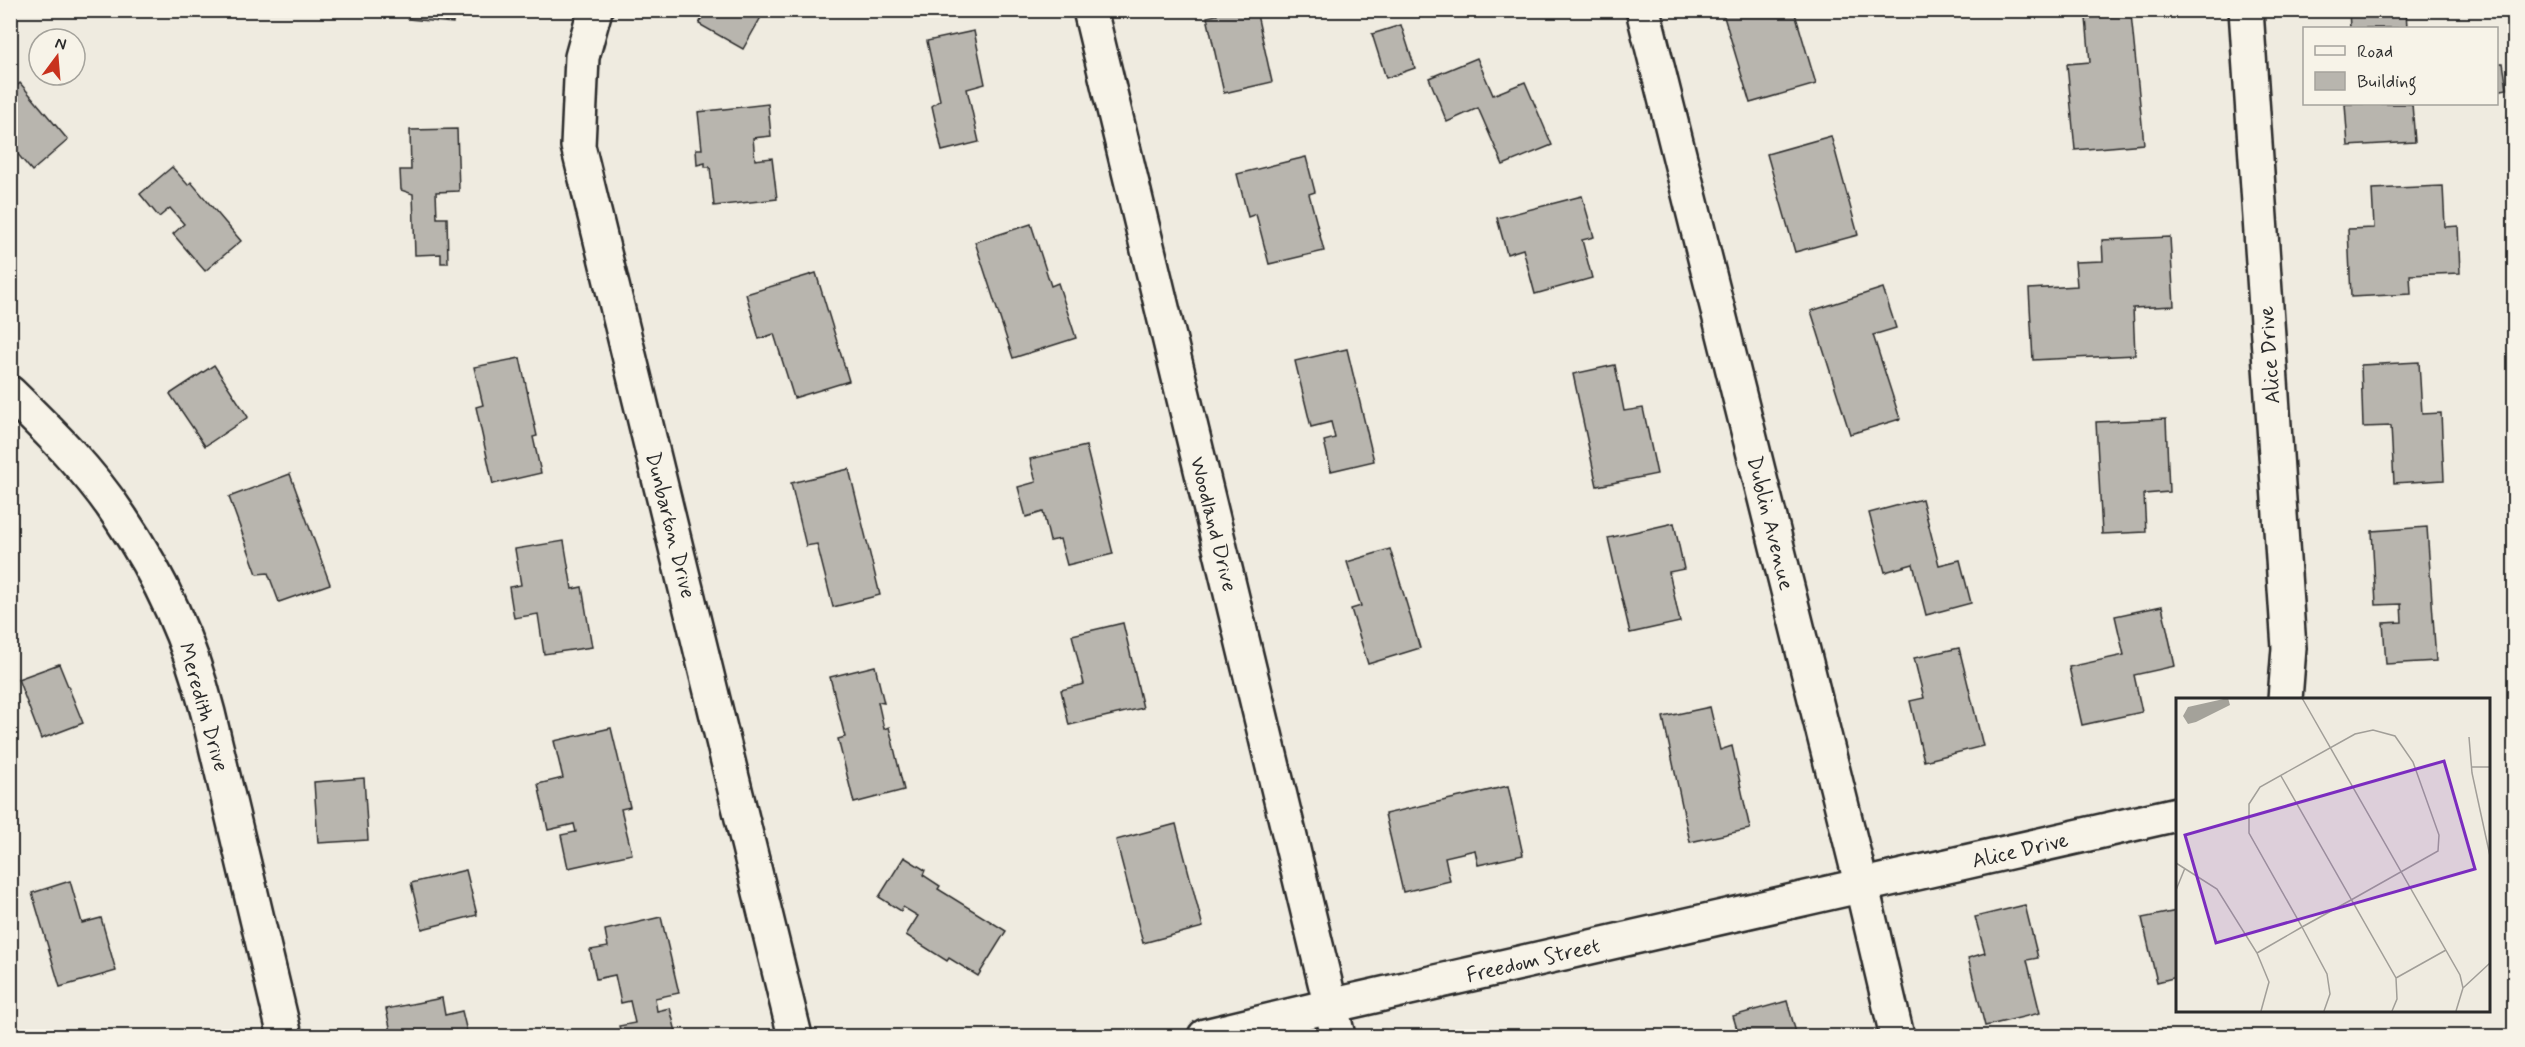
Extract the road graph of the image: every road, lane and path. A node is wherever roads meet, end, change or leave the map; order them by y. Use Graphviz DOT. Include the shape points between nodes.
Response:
graph roads {
  1 [pos="595,10"];
  2 [pos="1090,10"];
  3 [pos="1643,10"];
  4 [pos="2246,10"];
  5 [pos="10,393"];
  6 [pos="2285,698"];
  7 [pos="2176,814"];
  8 [pos="1862,887"];
  9 [pos="1334,1021"];
  10 [pos="285,1036"];
  11 [pos="795,1036"];
  12 [pos="1205,1036"];
  13 [pos="1897,1036"];
  1 -- 11 [label="street, Dunbarton Drive" via="582,57 578,146"];
  2 -- 9 [label="street, Woodland Drive"];
  3 -- 8 [label="street, Dublin Avenue"];
  4 -- 6 [label="street, Alice Drive" via="2289,648"];
  5 -- 10 [label="street, Meredith Drive" via="78,464 119,515 177,620 196,665"];
  7 -- 8 [label="street, Alice Drive"];
  8 -- 9 [label="street, Freedom Street"];
  8 -- 13 [label="street, Dublin Avenue"];
  9 -- 12 [label="street, Freedom Street"];
}
